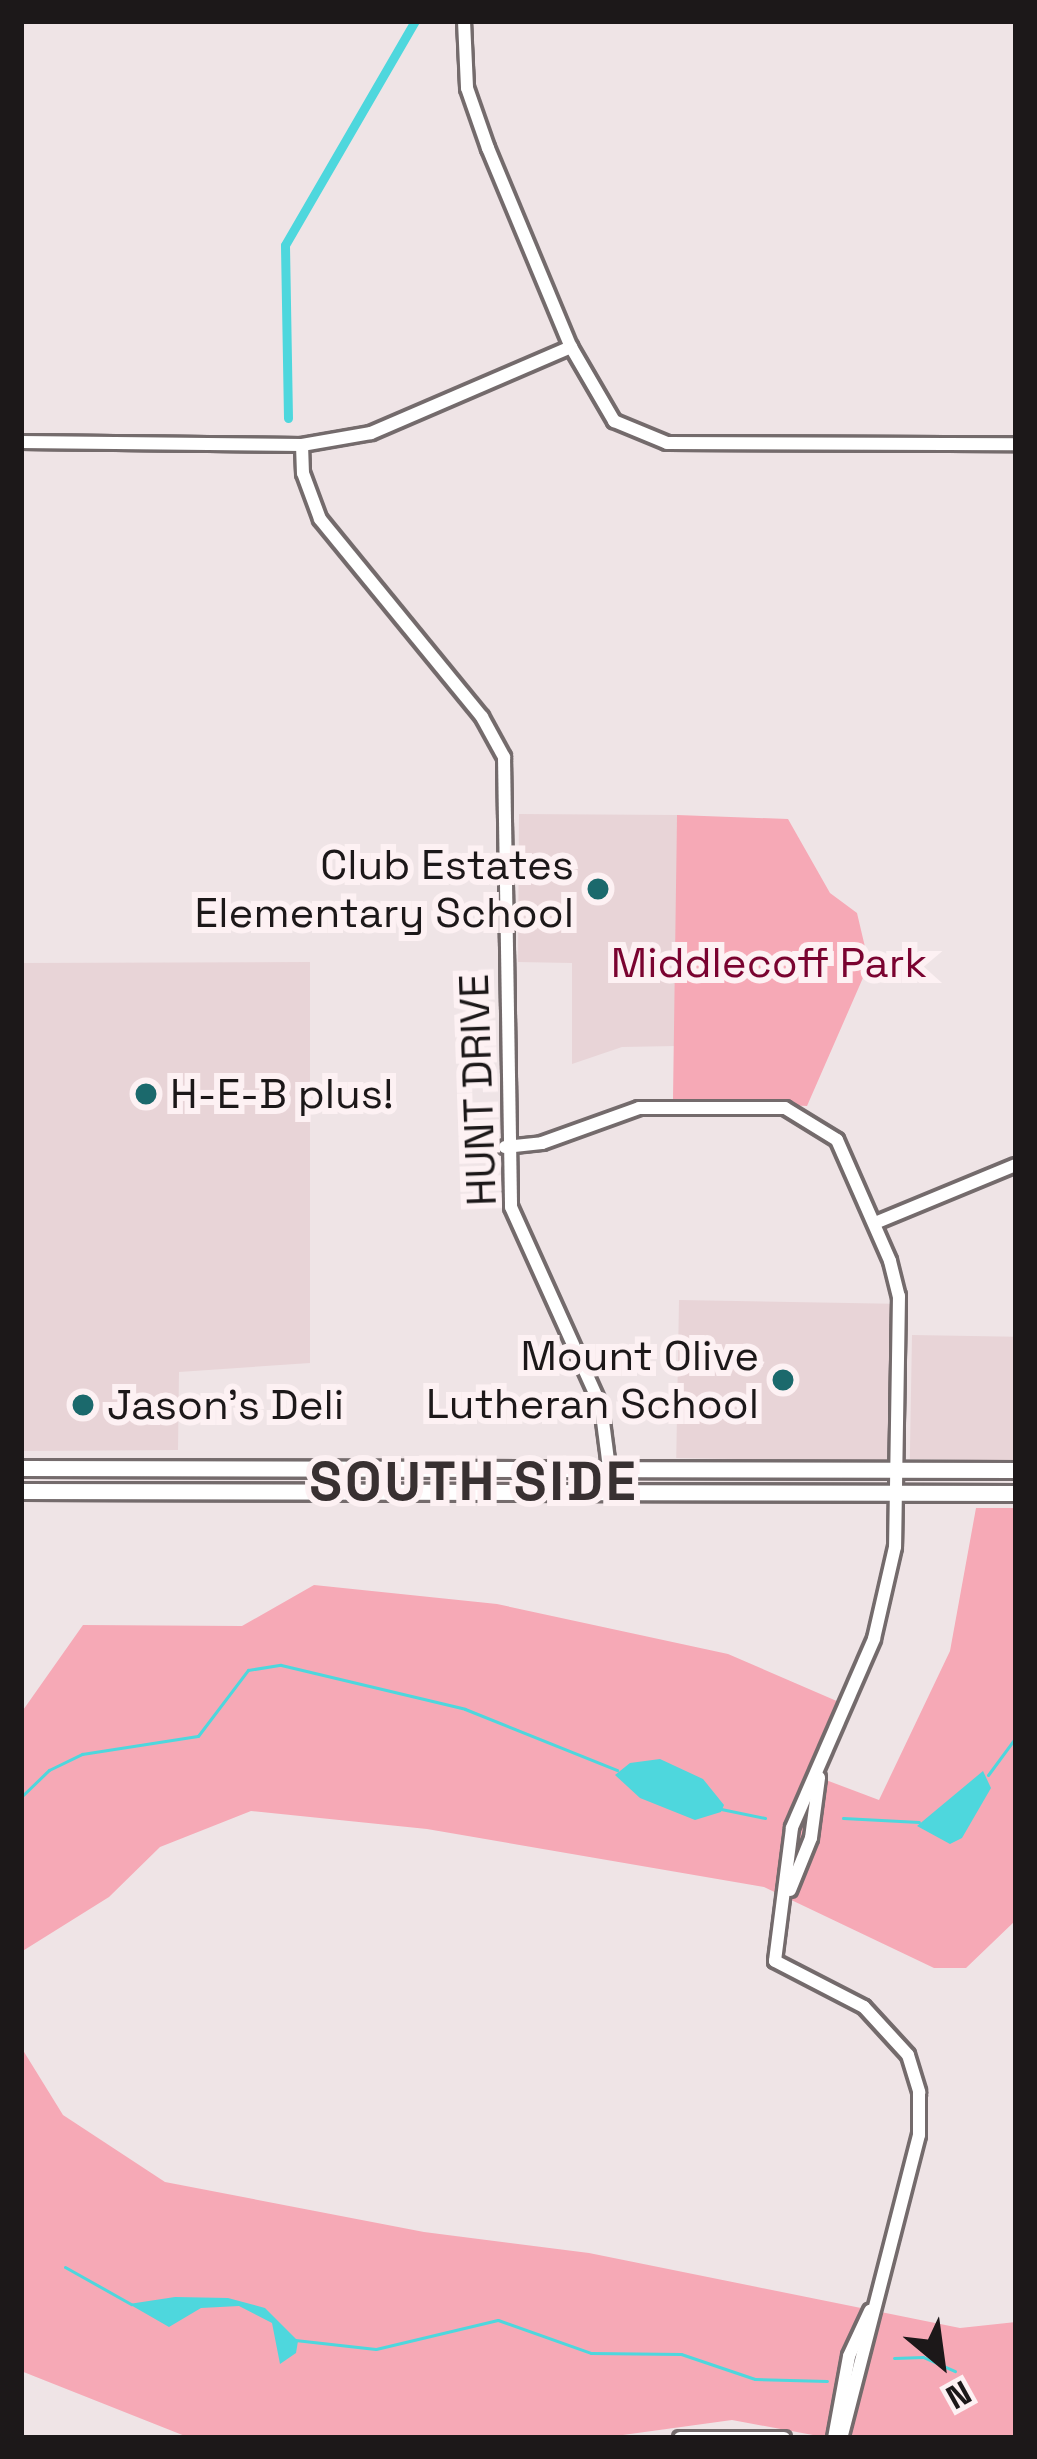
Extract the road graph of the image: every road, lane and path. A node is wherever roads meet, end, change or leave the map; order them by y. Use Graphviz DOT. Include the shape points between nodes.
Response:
graph roads {
  1 [pos="464,21"];
  2 [pos="571,347"];
  3 [pos="21,442"];
  4 [pos="1016,444"];
  5 [pos="302,445"];
  6 [pos="505,1147"];
  7 [pos="1016,1165"];
  8 [pos="875,1222"];
  9 [pos="21,1468"];
  10 [pos="158,1469"];
  11 [pos="248,1469"];
  12 [pos="899,1469"];
  13 [pos="432,1470"];
  14 [pos="612,1470"];
  15 [pos="1016,1470"];
  16 [pos="21,1491"];
  17 [pos="82,1491"];
  18 [pos="165,1491"];
  19 [pos="611,1491"];
  20 [pos="344,1492"];
  21 [pos="899,1493"];
  22 [pos="1016,1493"];
  23 [pos="680,2438"];
  24 [pos="784,2438"];
  25 [pos="838,2438"];
  1 -- 2 [label="street" via="467,88"];
  2 -- 4 [label="street" via="614,421 667,443"];
  2 -- 5 [label="street" via="371,433"];
  3 -- 5 [label="street"];
  5 -- 6 [label="street, HUNT DRIVE" via="320,519 482,717 504,757"];
  6 -- 8 [label="street" via="542,1143 639,1108 785,1108 837,1140"];
  6 -- 14 [label="street, HUNT DRIVE" via="518,1232 601,1406"];
  7 -- 8 [label="street"];
  8 -- 12 [label="street" via="898,1296"];
  9 -- 10 [label="main road"];
  10 -- 11 [label="main road"];
  10 -- 17 [label="main road" via="149,1481"];
  11 -- 13 [label="main road"];
  11 -- 18 [label="main road" via="174,1478"];
  12 -- 14 [label="main road"];
  12 -- 15 [label="main road"];
  12 -- 21 [label="street"];
  13 -- 14 [label="main road"];
  13 -- 20 [label="main road" via="349,1480"];
  14 -- 19 [label="street, HUNT DRIVE"];
  16 -- 17 [label="main road"];
  17 -- 18 [label="main road"];
  18 -- 20 [label="main road"];
  19 -- 20 [label="main road"];
  19 -- 21 [label="main road"];
  21 -- 22 [label="main road"];
  21 -- 25 [label="street" via="874,1639 792,1828 775,1961 864,2007 908,2055 919,2092 919,2135 871,2310 849,2356"];
  23 -- 24 [label="street"];
}
